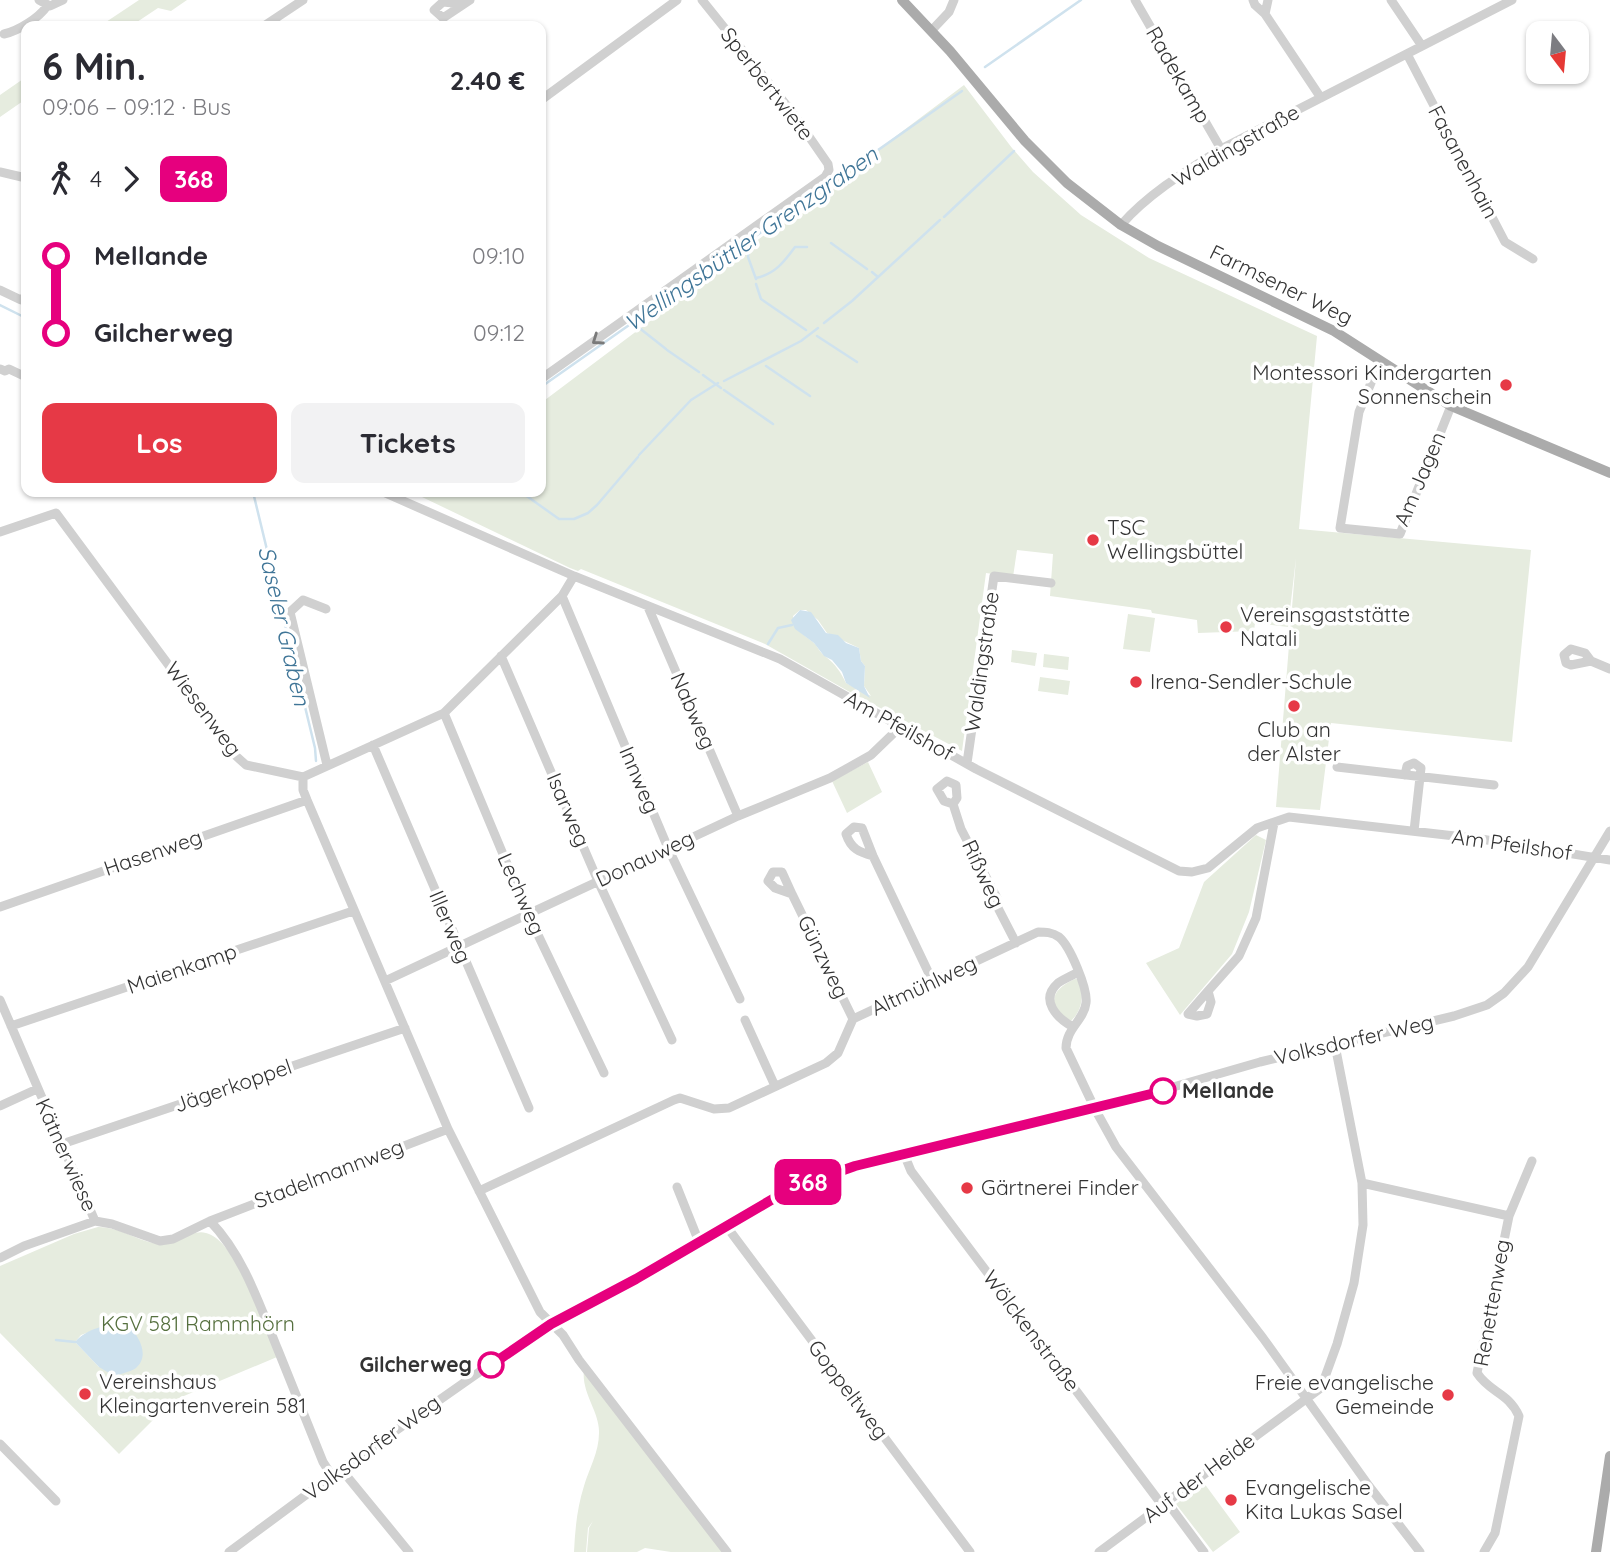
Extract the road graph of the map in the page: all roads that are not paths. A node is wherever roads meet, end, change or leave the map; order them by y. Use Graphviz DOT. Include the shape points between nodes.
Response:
graph roads {
  1 [pos="63,0"];
  2 [pos="303,0"];
  3 [pos="677,0"];
  4 [pos="702,0"];
  5 [pos="902,0"];
  6 [pos="954,0"];
  7 [pos="1135,0"];
  8 [pos="1253,0"];
  9 [pos="1268,0"];
  10 [pos="1391,0"];
  11 [pos="1509,1"];
  12 [pos="43,3"];
  13 [pos="1265,14"];
  14 [pos="30,21"];
  15 [pos="272,21"];
  16 [pos="21,27"];
  17 [pos="932,30"];
  18 [pos="4,34"];
  19 [pos="1422,46"];
  20 [pos="1407,54"];
  21 [pos="546,96"];
  22 [pos="1321,98"];
  23 [pos="1221,149"];
  24 [pos="0,172"];
  25 [pos="21,176"];
  26 [pos="1121,225"];
  27 [pos="1533,259"];
  28 [pos="0,290"];
  29 [pos="21,300"];
  30 [pos="1380,360"];
  31 [pos="0,369"];
  32 [pos="21,375"];
  33 [pos="546,375"];
  34 [pos="1451,406"];
  35 [pos="1610,473"];
  36 [pos="394,497"];
  37 [pos="0,532"];
  38 [pos="574,576"];
  39 [pos="1051,583"];
  40 [pos="562,596"];
  41 [pos="648,607"];
  42 [pos="326,609"];
  43 [pos="501,656"];
  44 [pos="1591,661"];
  45 [pos="1610,669"];
  46 [pos="444,713"];
  47 [pos="899,727"];
  48 [pos="373,745"];
  49 [pos="967,763"];
  50 [pos="327,765"];
  51 [pos="1337,767"];
  52 [pos="303,777"];
  53 [pos="1420,777"];
  54 [pos="1494,785"];
  55 [pos="307,800"];
  56 [pos="953,804"];
  57 [pos="738,816"];
  58 [pos="1274,823"];
  59 [pos="1414,831"];
  60 [pos="1610,831"];
  61 [pos="668,848"];
  62 [pos="873,856"];
  63 [pos="1594,857"];
  64 [pos="1610,860"];
  65 [pos="598,881"];
  66 [pos="792,894"];
  67 [pos="0,907"];
  68 [pos="353,911"];
  69 [pos="528,914"];
  70 [pos="1016,943"];
  71 [pos="458,947"];
  72 [pos="1078,972"];
  73 [pos="385,981"];
  74 [pos="933,982"];
  75 [pos="1208,991"];
  76 [pos="740,999"];
  77 [pos="0,1000"];
  78 [pos="853,1019"];
  79 [pos="745,1020"];
  80 [pos="11,1026"];
  81 [pos="1073,1027"];
  82 [pos="405,1028"];
  83 [pos="672,1040"];
  84 [pos="1335,1045"];
  85 [pos="604,1073"];
  86 [pos="775,1086"];
  87 [pos="37,1089"];
  88 [pos="0,1106"];
  89 [pos="529,1108"];
  90 [pos="1095,1109"];
  91 [pos="448,1129"];
  92 [pos="62,1144"];
  93 [pos="904,1154"];
  94 [pos="1532,1161"];
  95 [pos="1362,1183"];
  96 [pos="677,1187"];
  97 [pos="479,1191"];
  98 [pos="1509,1216"];
  99 [pos="96,1221"];
  100 [pos="210,1221"];
  101 [pos="727,1227"];
  102 [pos="699,1242"];
  103 [pos="0,1258"];
  104 [pos="551,1324"];
  105 [pos="1307,1398"];
  106 [pos="0,1444"];
  107 [pos="1610,1455"];
  108 [pos="341,1469"];
  109 [pos="332,1476"];
  110 [pos="56,1501"];
  111 [pos="1164,1504"];
  112 [pos="229,1552"];
  113 [pos="409,1552"];
  114 [pos="727,1552"];
  115 [pos="970,1552"];
  116 [pos="1099,1552"];
  117 [pos="1204,1552"];
  118 [pos="1420,1552"];
  119 [pos="1484,1552"];
  120 [pos="1597,1552"];
  1 -- 12 [label="street" via="54,5"];
  2 -- 15 [label="street"];
  3 -- 21 [label="street"];
  4 -- 33 [label="street, Sperbertwiete, one-way" via="792,112 829,170"];
  5 -- 17 [label="main road, Farmsener Weg"];
  6 -- 17 [label="street" via="950,12"];
  7 -- 23 [label="street, Radekamp"];
  8 -- 13 [label="street, Waldingstraße"];
  9 -- 13 [label="street"];
  10 -- 19 [label="street"];
  11 -- 19 [label="street, Waldingstraße"];
  12 -- 14 [label="street"];
  13 -- 22 [label="street, Waldingstraße"];
  16 -- 18 [label="street"];
  17 -- 26 [label="main road, Farmsener Weg" via="1049,166"];
  19 -- 20 [label="street, Waldingstraße"];
  20 -- 22 [label="street, Waldingstraße"];
  20 -- 27 [label="street, Fasanenhain" via="1505,242"];
  22 -- 23 [label="street, Waldingstraße"];
  23 -- 26 [label="street, Waldingstraße" via="1136,209"];
  24 -- 25 [label="street"];
  26 -- 30 [label="main road, Farmsener Weg" via="1318,322"];
  28 -- 29 [label="street"];
  30 -- 34 [label="main road, Farmsener Weg"];
  30 -- 34 [label="street, Am Jagen" via="1359,412 1340,528 1401,534"];
  31 -- 32 [label="street"];
  34 -- 35 [label="main road, Farmsener Weg"];
  36 -- 38 [label="street, Am Pfeilshof"];
  37 -- 52 [label="street, Wiesenweg" via="56,513 236,756 246,765"];
  38 -- 40 [label="street"];
  38 -- 41 [label="street, Am Pfeilshof"];
  39 -- 49 [label="street, Waldingstraße" via="994,576"];
  40 -- 43 [label="street"];
  40 -- 61 [label="street, Innweg"];
  41 -- 47 [label="street, Am Pfeilshof" via="780,660"];
  41 -- 57 [label="street, Nabweg"];
  42 -- 50 [label="street" via="303,600 290,612"];
  43 -- 46 [label="street"];
  43 -- 65 [label="street, Isarweg"];
  44 -- 45 [label="street"];
  46 -- 48 [label="street"];
  46 -- 69 [label="street, Lechweg"];
  47 -- 49 [label="street, Am Pfeilshof"];
  47 -- 57 [label="street, Donauweg" via="871,755 830,778"];
  48 -- 50 [label="street"];
  48 -- 71 [label="street, Illerweg"];
  49 -- 58 [label="street, Am Pfeilshof" via="1179,871 1208,868 1257,828"];
  50 -- 52 [label="street"];
  51 -- 53 [label="street"];
  52 -- 55 [label="street"];
  53 -- 54 [label="street"];
  53 -- 59 [label="street"];
  55 -- 67 [label="street, Hasenweg"];
  55 -- 68 [label="street"];
  56 -- 70 [label="street, Rißweg"];
  57 -- 61 [label="street, Donauweg"];
  58 -- 59 [label="street, Am Pfeilshof" via="1289,817"];
  58 -- 75 [label="street" via="1256,918 1239,956"];
  59 -- 63 [label="street, Am Pfeilshof"];
  60 -- 63 [label="street, Volksdorfer Weg"];
  61 -- 65 [label="street, Donauweg"];
  61 -- 76 [label="street, Innweg"];
  62 -- 74 [label="street"];
  63 -- 64 [label="street, Am Pfeilshof"];
  63 -- 84 [label="street, Volksdorfer Weg" via="1528,967 1490,1003 1454,1017"];
  65 -- 69 [label="street, Donauweg"];
  65 -- 83 [label="street, Isarweg"];
  66 -- 78 [label="street, Günzweg"];
  68 -- 73 [label="street"];
  68 -- 80 [label="street, Maienkamp"];
  69 -- 71 [label="street, Donauweg"];
  69 -- 85 [label="street, Lechweg"];
  70 -- 72 [label="street, Altmühlweg" via="1038,932 1058,936"];
  70 -- 74 [label="street, Altmühlweg"];
  71 -- 73 [label="street, Donauweg"];
  71 -- 89 [label="street, Illerweg"];
  72 -- 81 [label="street, Altmühlweg" via="1086,988 1086,1005"];
  72 -- 81 [label="street" via="1057,984 1050,998 1058,1018"];
  73 -- 82 [label="street"];
  74 -- 78 [label="street, Altmühlweg"];
  77 -- 80 [label="street, Kätnerwiese"];
  78 -- 86 [label="street, Altmühlweg" via="838,1053"];
  79 -- 86 [label="street"];
  80 -- 87 [label="street, Kätnerwiese"];
  81 -- 90 [label="street, Altmühlweg" via="1066,1048"];
  82 -- 91 [label="street"];
  82 -- 92 [label="street, Jägerkoppel"];
  84 -- 90 [label="street, Volksdorfer Weg"];
  84 -- 95 [label="street, Auf der Heide"];
  86 -- 97 [label="street, Altmühlweg" via="729,1108 714,1109 680,1098 667,1102"];
  87 -- 88 [label="street, Kätnerwiese"];
  87 -- 92 [label="street, Kätnerwiese"];
  90 -- 93 [label="street, Volksdorfer Weg"];
  90 -- 105 [label="street" via="1116,1147"];
  91 -- 97 [label="street"];
  91 -- 100 [label="street, Stadelmannweg"];
  92 -- 99 [label="street, Kätnerwiese"];
  93 -- 101 [label="street, Volksdorfer Weg" via="790,1189"];
  93 -- 111 [label="street, Wölckenstraße" via="911,1171"];
  94 -- 98 [label="street, Renettenweg"];
  95 -- 98 [label="street"];
  95 -- 105 [label="street, Auf der Heide" via="1363,1225 1353,1283 1321,1388"];
  96 -- 102 [label="street"];
  97 -- 104 [label="street" via="540,1312"];
  98 -- 119 [label="street, Renettenweg" via="1477,1373 1482,1382 1513,1401 1520,1416 1494,1534"];
  99 -- 100 [label="street, Stadelmannweg" via="160,1241"];
  99 -- 103 [label="street"];
  100 -- 109 [label="street" via="237,1254"];
  101 -- 102 [label="street, Volksdorfer Weg"];
  101 -- 115 [label="street, Goppeltweg"];
  102 -- 104 [label="street, Volksdorfer Weg"];
  104 -- 108 [label="street, Volksdorfer Weg"];
  104 -- 114 [label="street" via="564,1335"];
  105 -- 111 [label="street, Auf der Heide"];
  105 -- 118 [label="street"];
  106 -- 110 [label="street"];
  107 -- 120 [label="main road"];
  108 -- 109 [label="street, Volksdorfer Weg"];
  108 -- 113 [label="street"];
  109 -- 112 [label="street, Volksdorfer Weg"];
  111 -- 116 [label="street, Auf der Heide"];
  111 -- 117 [label="street, Wölckenstraße"];
}
